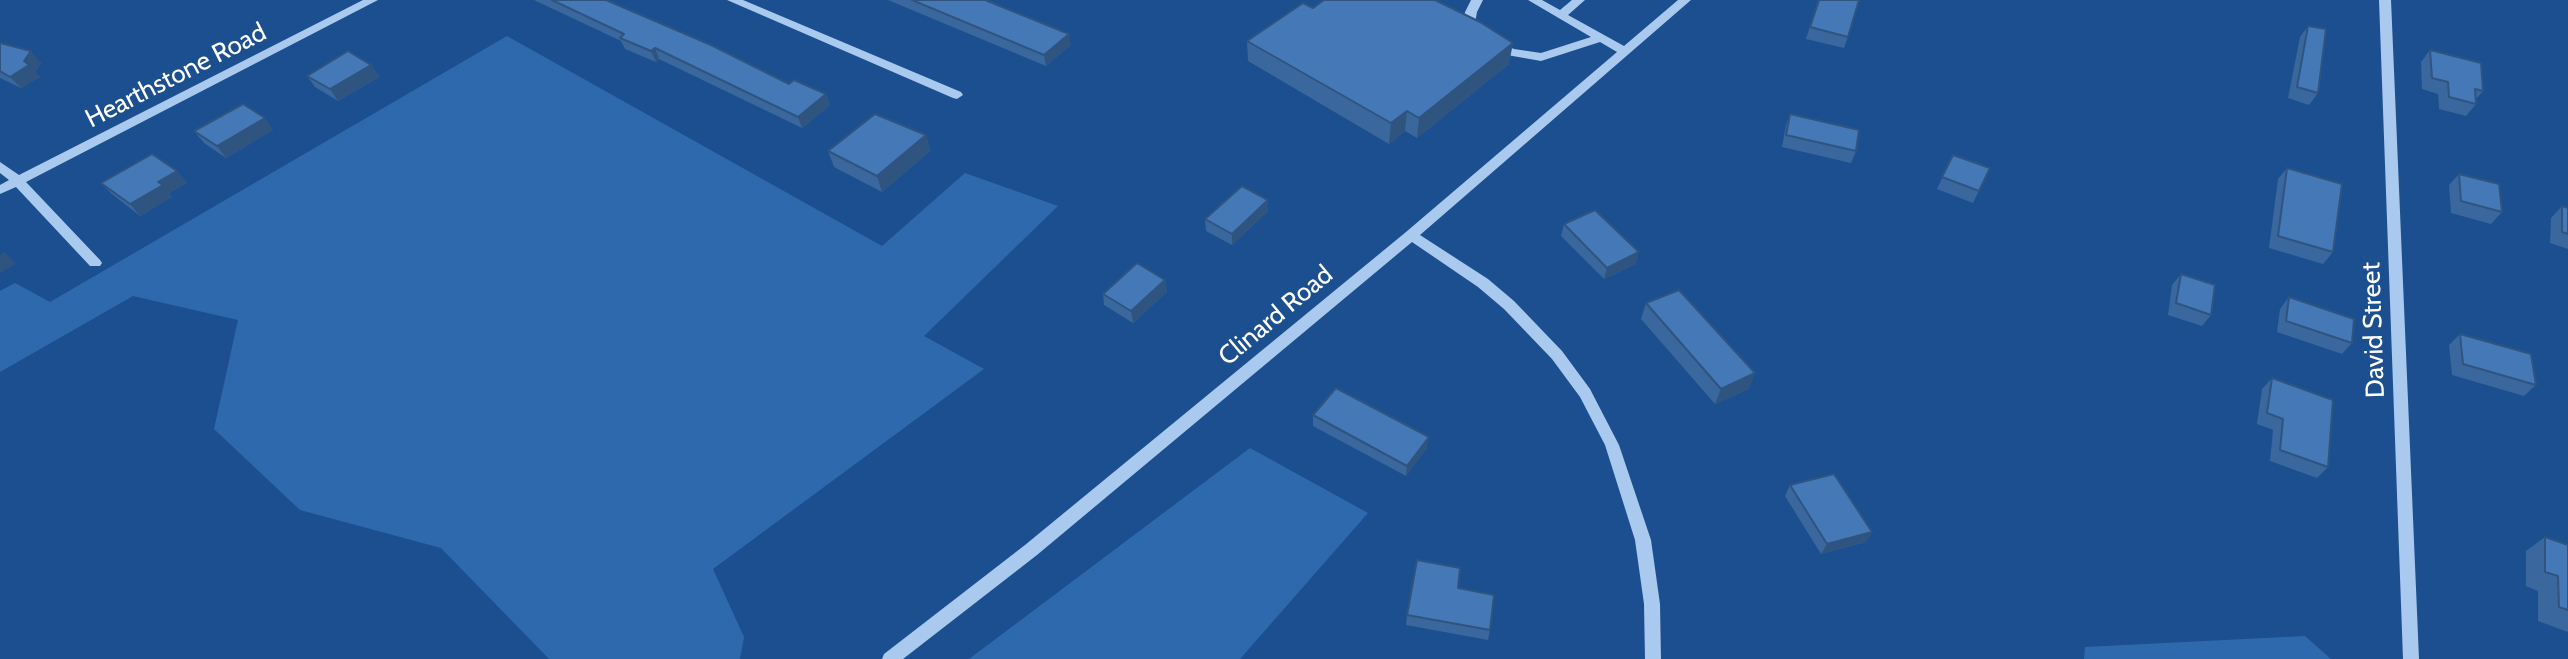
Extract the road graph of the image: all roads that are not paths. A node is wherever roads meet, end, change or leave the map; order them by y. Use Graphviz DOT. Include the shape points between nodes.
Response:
graph roads {
  1 [pos="372,0"];
  2 [pos="733,0"];
  3 [pos="1477,0"];
  4 [pos="1534,0"];
  5 [pos="1579,0"];
  6 [pos="1685,0"];
  7 [pos="2385,0"];
  8 [pos="1561,15"];
  9 [pos="1600,38"];
  10 [pos="1626,52"];
  11 [pos="957,95"];
  12 [pos="0,166"];
  13 [pos="18,181"];
  14 [pos="0,190"];
  15 [pos="1411,235"];
  16 [pos="95,263"];
  17 [pos="890,659"];
  18 [pos="1653,659"];
  19 [pos="2411,659"];
  1 -- 13 [label="street, Hearthstone Road"];
  2 -- 11 [label="street"];
  3 -- 9 [label="street" via="1469,24 1504,50 1541,57"];
  4 -- 8 [label="street"];
  5 -- 8 [label="street"];
  6 -- 10 [label="street, Clinard Road"];
  7 -- 19 [label="street, David Street"];
  8 -- 9 [label="street"];
  9 -- 10 [label="street"];
  10 -- 15 [label="street, Clinard Road"];
  12 -- 13 [label="street"];
  13 -- 14 [label="street, Hearthstone Road"];
  13 -- 16 [label="street"];
  15 -- 17 [label="street, Clinard Road" via="1031,550"];
  15 -- 18 [label="street" via="1509,305 1585,393 1612,445 1643,540"];
}
